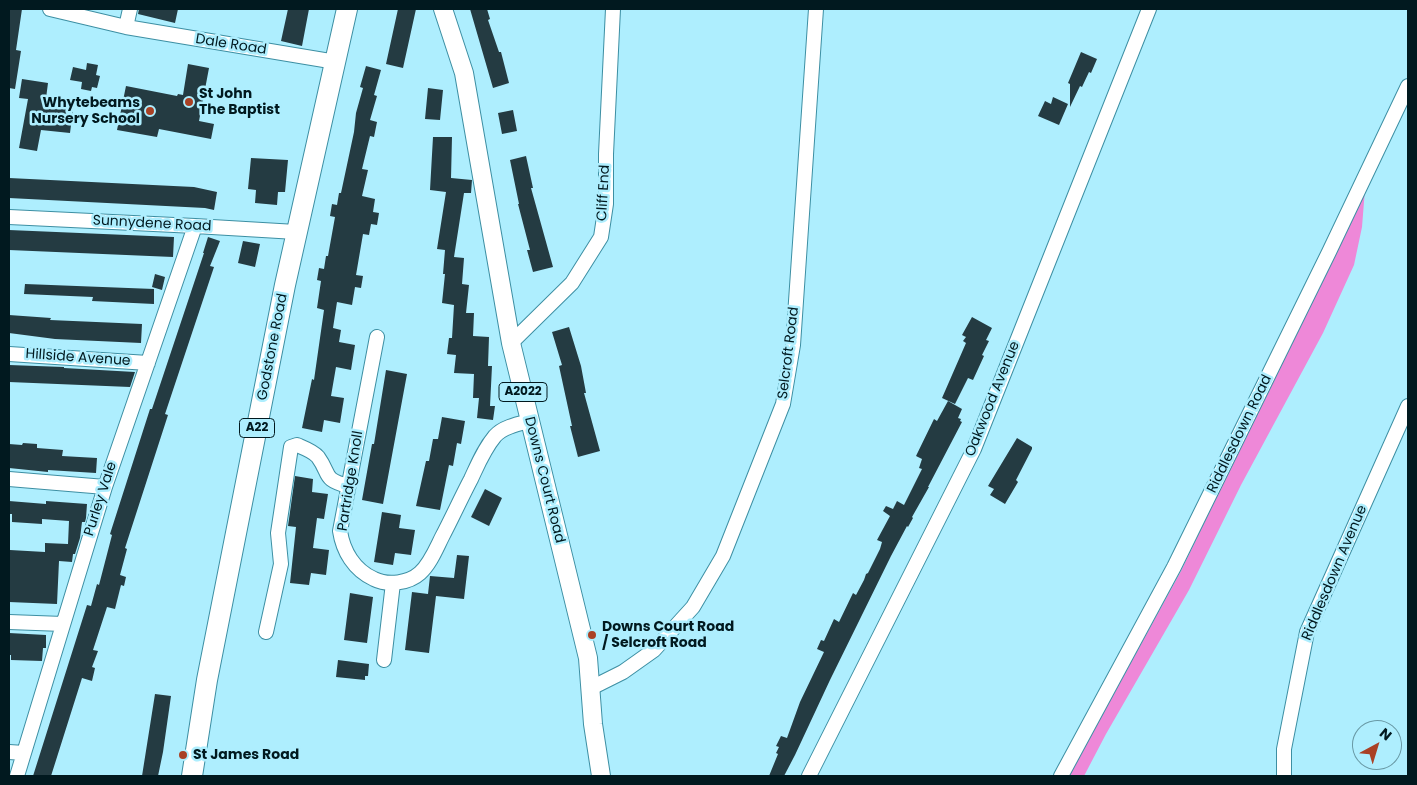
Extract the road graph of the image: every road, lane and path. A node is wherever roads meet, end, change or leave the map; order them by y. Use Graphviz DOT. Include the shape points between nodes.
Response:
graph roads {
  1 [pos="130,9"];
  2 [pos="347,9"];
  3 [pos="443,9"];
  4 [pos="613,9"];
  5 [pos="816,9"];
  6 [pos="1149,9"];
  7 [pos="50,10"];
  8 [pos="126,27"];
  9 [pos="336,62"];
  10 [pos="1408,86"];
  11 [pos="9,218"];
  12 [pos="195,226"];
  13 [pos="296,232"];
  14 [pos="377,337"];
  15 [pos="511,343"];
  16 [pos="9,354"];
  17 [pos="148,363"];
  18 [pos="1408,406"];
  19 [pos="530,421"];
  20 [pos="9,479"];
  21 [pos="348,486"];
  22 [pos="105,487"];
  23 [pos="393,583"];
  24 [pos="9,622"];
  25 [pos="63,624"];
  26 [pos="266,632"];
  27 [pos="384,660"];
  28 [pos="591,688"];
  29 [pos="9,752"];
  30 [pos="24,753"];
  31 [pos="17,776"];
  32 [pos="192,776"];
  33 [pos="601,776"];
  34 [pos="809,776"];
  35 [pos="1061,776"];
  36 [pos="1284,776"];
  1 -- 8 [label="street"];
  2 -- 9 [label="highway, Godstone Road / A22"];
  3 -- 15 [label="main road, Downs Court Road / A2022" via="464,73"];
  4 -- 15 [label="street, Cliff End" via="606,204 601,237 572,283"];
  5 -- 28 [label="street, Selcroft Road" via="793,344 783,404 722,556 693,607 654,650 623,672"];
  6 -- 34 [label="street, Oakwood Avenue" via="974,449"];
  7 -- 8 [label="street, Dale Road"];
  8 -- 9 [label="street, Dale Road"];
  9 -- 13 [label="highway, Godstone Road / A22"];
  10 -- 35 [label="street, Riddlesdown Road" via="1174,567"];
  11 -- 12 [label="street, Sunnydene Road"];
  12 -- 13 [label="street, Sunnydene Road"];
  12 -- 17 [label="street, Purley Vale"];
  13 -- 32 [label="highway, Godstone Road / A22" via="207,680"];
  14 -- 21 [label="street, Partridge Knoll"];
  15 -- 19 [label="main road, Downs Court Road / A2022"];
  16 -- 17 [label="street, Hillside Avenue"];
  17 -- 22 [label="street, Purley Vale"];
  18 -- 36 [label="street, Riddlesdown Avenue" via="1307,632 1284,749"];
  19 -- 23 [label="street" via="497,434 485,450 427,564 416,577"];
  19 -- 28 [label="main road, Downs Court Road / A2022" via="581,627"];
  20 -- 22 [label="street"];
  21 -- 23 [label="street, Partridge Knoll" via="340,531 344,549 366,575"];
  21 -- 26 [label="street" via="334,482 315,454 297,445 291,447 278,532 281,564"];
  22 -- 25 [label="street, Purley Vale"];
  23 -- 27 [label="street"];
  24 -- 25 [label="street"];
  25 -- 30 [label="street, Purley Vale"];
  28 -- 33 [label="main road, Downs Court Road / A2022"];
  29 -- 30 [label="street"];
  30 -- 31 [label="street, Purley Vale"];
}
